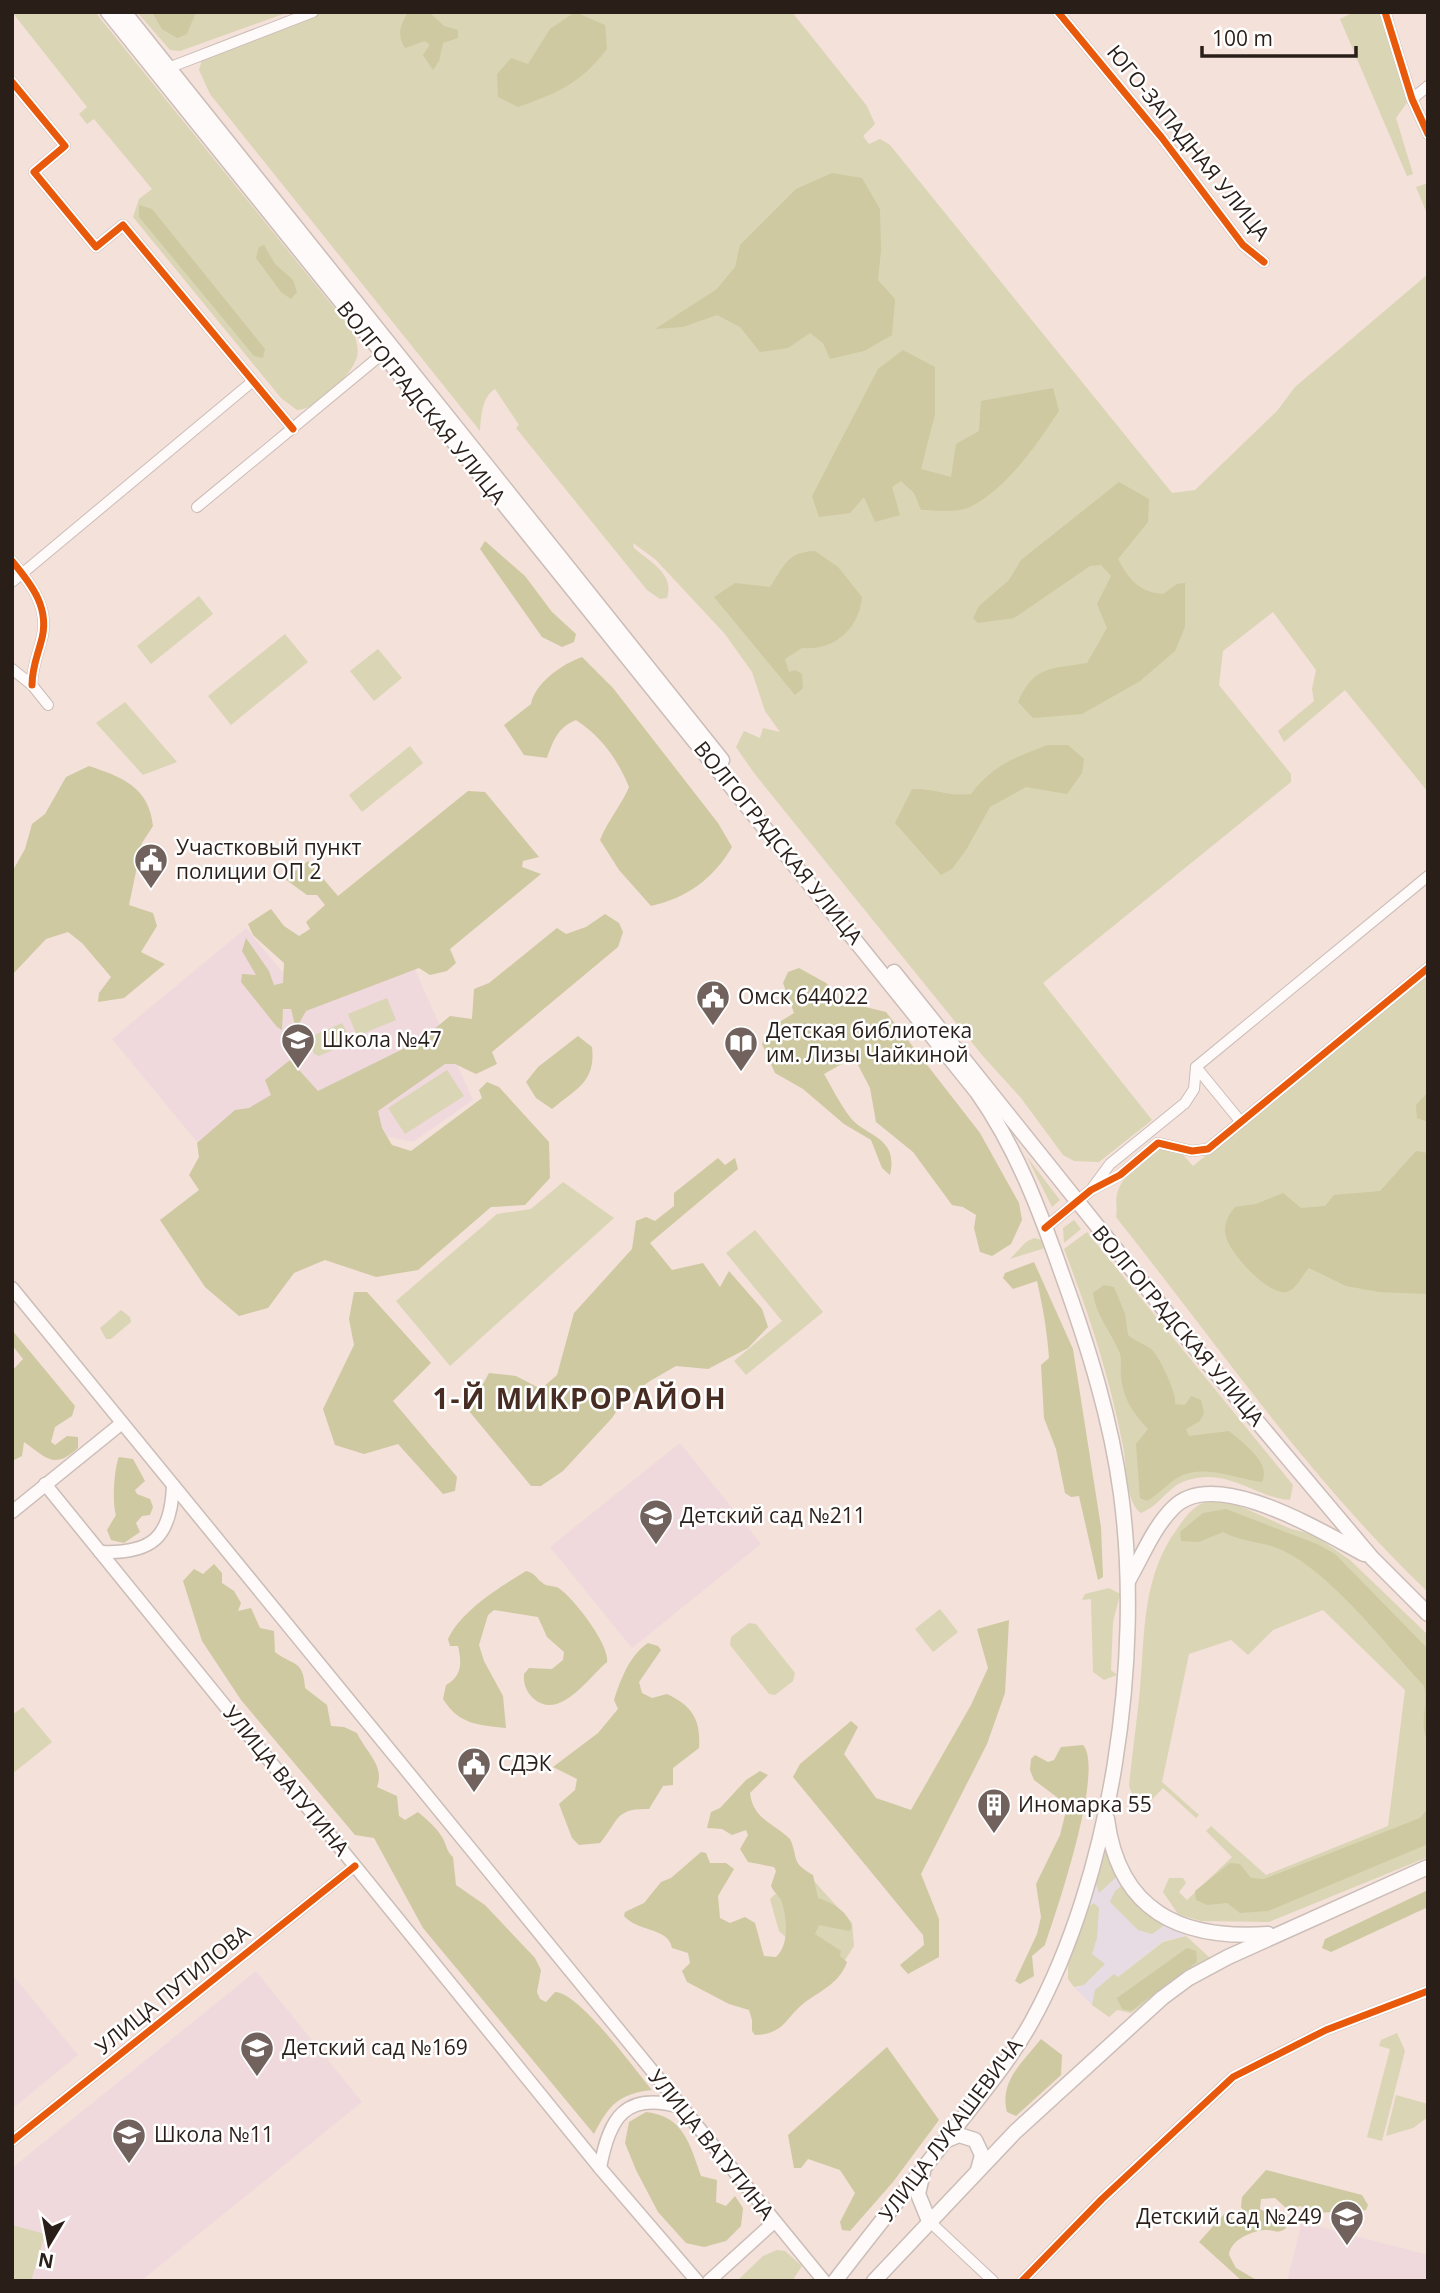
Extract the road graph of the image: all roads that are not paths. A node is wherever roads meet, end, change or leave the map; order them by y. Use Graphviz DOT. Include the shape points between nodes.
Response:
graph roads {
  1 [pos="108,12"];
  2 [pos="124,12"];
  3 [pos="313,12"];
  4 [pos="1058,12"];
  5 [pos="1385,12"];
  6 [pos="163,70"];
  7 [pos="12,82"];
  8 [pos="1428,86"];
  9 [pos="1412,99"];
  10 [pos="1428,134"];
  11 [pos="1264,262"];
  12 [pos="382,355"];
  13 [pos="253,381"];
  14 [pos="293,429"];
  15 [pos="197,508"];
  16 [pos="12,561"];
  17 [pos="23,574"];
  18 [pos="12,582"];
  19 [pos="12,669"];
  20 [pos="32,685"];
  21 [pos="48,705"];
  22 [pos="1428,876"];
  23 [pos="1428,968"];
  24 [pos="1196,1067"];
  25 [pos="1241,1122"];
  26 [pos="1091,1190"];
  27 [pos="1076,1202"];
  28 [pos="1045,1228"];
  29 [pos="12,1288"];
  30 [pos="122,1423"];
  31 [pos="45,1484"];
  32 [pos="173,1485"];
  33 [pos="12,1512"];
  34 [pos="100,1552"];
  35 [pos="1372,1558"];
  36 [pos="1127,1582"];
  37 [pos="1428,1614"];
  38 [pos="1106,1811"];
  39 [pos="355,1866"];
  40 [pos="1428,1867"];
  41 [pos="1278,1933"];
  42 [pos="1428,1992"];
  43 [pos="680,2107"];
  44 [pos="12,2141"];
  45 [pos="944,2142"];
  46 [pos="925,2167"];
  47 [pos="600,2168"];
  48 [pos="977,2171"];
  49 [pos="929,2221"];
  50 [pos="774,2222"];
  51 [pos="697,2281"];
  52 [pos="709,2281"];
  53 [pos="824,2281"];
  54 [pos="835,2281"];
  55 [pos="874,2281"];
  56 [pos="993,2281"];
  57 [pos="1022,2281"];
  1 -- 6 [label="main road, ВОЛГОГРАДСКАЯ УЛИЦА"];
  2 -- 6 [label="main road, ВОЛГОГРАДСКАЯ УЛИЦА"];
  3 -- 6 [label="street"];
  4 -- 11 [label="street, ЮГО-ЗАПАДНАЯ УЛИЦА" via="1243,245"];
  5 -- 9 [label="street"];
  6 -- 12 [label="main road, ВОЛГОГРАДСКАЯ УЛИЦА"];
  6 -- 27 [label="main road, ВОЛГОГРАДСКАЯ УЛИЦА"];
  7 -- 13 [label="street" via="65,146 34,172 96,247 123,225"];
  8 -- 9 [label="street"];
  9 -- 10 [label="street"];
  12 -- 14 [label="street"];
  12 -- 28 [label="main road, ВОЛГОГРАДСКАЯ УЛИЦА" via="977,1092 1008,1140"];
  13 -- 14 [label="street"];
  13 -- 17 [label="street"];
  14 -- 15 [label="street"];
  16 -- 17 [label="street"];
  17 -- 18 [label="street"];
  17 -- 20 [label="street" via="41,601 44,620"];
  19 -- 20 [label="street"];
  20 -- 21 [label="street"];
  22 -- 24 [label="street"];
  23 -- 25 [label="street"];
  24 -- 25 [label="street"];
  24 -- 26 [label="street" via="1194,1089 1185,1102 1110,1164"];
  25 -- 26 [label="street" via="1200,1152 1158,1143 1120,1175"];
  26 -- 27 [label="street"];
  27 -- 28 [label="street"];
  27 -- 35 [label="main road, ВОЛГОГРАДСКАЯ УЛИЦА"];
  28 -- 36 [label="main road, ВОЛГОГРАДСКАЯ УЛИЦА" via="1101,1393 1121,1494"];
  29 -- 30 [label="main road, УЛИЦА ВАТУТИНА"];
  30 -- 31 [label="main road"];
  30 -- 32 [label="main road, УЛИЦА ВАТУТИНА"];
  31 -- 33 [label="main road"];
  31 -- 34 [label="main road, УЛИЦА ВАТУТИНА"];
  32 -- 34 [label="main road" via="172,1515 156,1540 130,1553"];
  32 -- 43 [label="main road, УЛИЦА ВАТУТИНА"];
  34 -- 39 [label="main road, УЛИЦА ВАТУТИНА"];
  35 -- 36 [label="main road" via="1293,1517 1212,1492 1193,1495 1174,1506"];
  35 -- 37 [label="main road, ВОЛГОГРАДСКАЯ УЛИЦА"];
  36 -- 38 [label="main road, ВОЛГОГРАДСКАЯ УЛИЦА" via="1126,1674"];
  38 -- 41 [label="main road" via="1122,1867 1141,1897 1167,1920 1217,1935"];
  38 -- 45 [label="main road, УЛИЦА ЛУКАШЕВИЧА" via="1066,1948 1049,1986 1018,2044"];
  39 -- 44 [label="street, УЛИЦА ПУТИЛОВА"];
  39 -- 47 [label="main road, УЛИЦА ВАТУТИНА"];
  40 -- 41 [label="main road"];
  41 -- 48 [label="main road, УЛИЦА ЛУКАШЕВИЧА" via="1189,1978 1162,1998 1068,2081"];
  42 -- 57 [label="street" via="1326,2030 1233,2077"];
  43 -- 47 [label="main road" via="656,2100 632,2105 615,2119 605,2138"];
  43 -- 50 [label="main road, УЛИЦА ВАТУТИНА"];
  45 -- 46 [label="main road, УЛИЦА ЛУКАШЕВИЧА"];
  45 -- 48 [label="main road" via="959,2135 975,2140 982,2155"];
  46 -- 49 [label="main road" via="918,2194"];
  46 -- 54 [label="main road, УЛИЦА ЛУКАШЕВИЧА"];
  47 -- 51 [label="main road, УЛИЦА ВАТУТИНА"];
  48 -- 49 [label="main road, УЛИЦА ЛУКАШЕВИЧА"];
  49 -- 55 [label="main road, УЛИЦА ЛУКАШЕВИЧА"];
  49 -- 56 [label="street"];
  50 -- 52 [label="main road"];
  50 -- 53 [label="main road, УЛИЦА ВАТУТИНА"];
}
